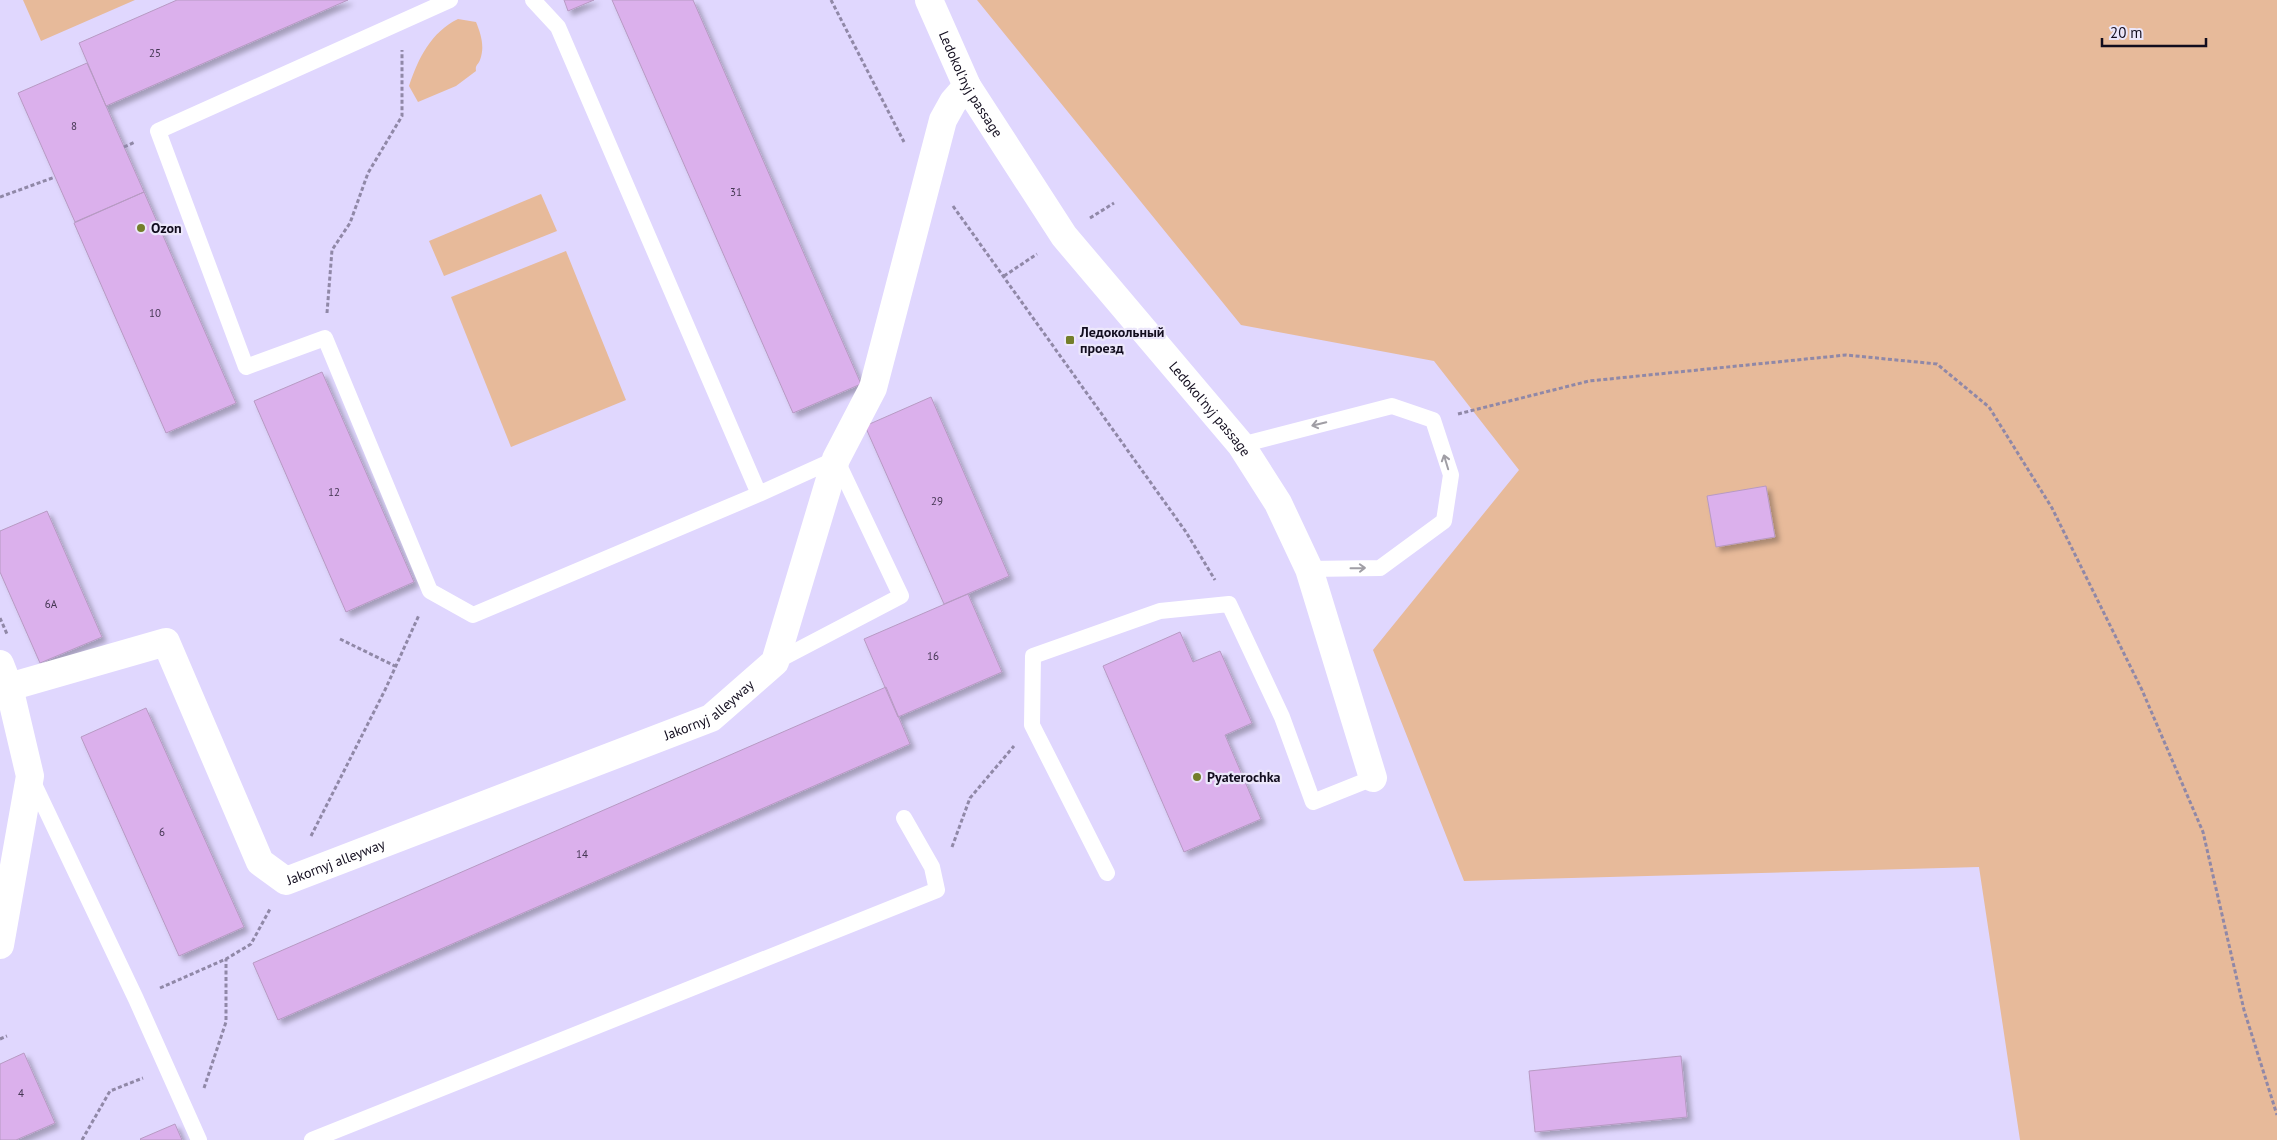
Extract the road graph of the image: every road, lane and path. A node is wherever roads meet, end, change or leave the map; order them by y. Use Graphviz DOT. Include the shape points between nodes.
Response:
graph roads {
  1 [pos="450,0"];
  2 [pos="533,0"];
  3 [pos="831,0"];
  4 [pos="929,0"];
  5 [pos="411,17"];
  6 [pos="967,86"];
  7 [pos="928,173"];
  8 [pos="55,177"];
  9 [pos="0,197"];
  10 [pos="325,338"];
  11 [pos="1433,420"];
  12 [pos="1241,445"];
  13 [pos="836,459"];
  14 [pos="759,494"];
  15 [pos="1309,569"];
  16 [pos="1229,604"];
  17 [pos="419,614"];
  18 [pos="340,639"];
  19 [pos="775,662"];
  20 [pos="395,666"];
  21 [pos="5,676"];
  22 [pos="1032,725"];
  23 [pos="30,776"];
  24 [pos="1373,778"];
  25 [pos="904,818"];
  26 [pos="308,842"];
  27 [pos="951,849"];
  28 [pos="1107,873"];
  29 [pos="251,944"];
  30 [pos="0,945"];
  31 [pos="226,959"];
  32 [pos="136,999"];
  33 [pos="7,1036"];
  34 [pos="0,1040"];
  35 [pos="167,1068"];
  36 [pos="2277,1115"];
  37 [pos="192,1125"];
  38 [pos="82,1140"];
  39 [pos="199,1140"];
  40 [pos="312,1140"];
  1 -- 5 [label="lane"];
  2 -- 14 [label="lane" via="558,27"];
  3 -- 7 [label="path" via="908,148"];
  4 -- 6 [label="street, Ledokol'nyj passage"];
  5 -- 10 [label="path" via="402,34 402,116 368,173 350,223 332,250"];
  5 -- 10 [label="lane" via="158,131 246,367"];
  6 -- 7 [label="street" via="943,120"];
  6 -- 12 [label="street, Ledokol'nyj passage" via="1064,236"];
  7 -- 13 [label="street" via="873,388"];
  7 -- 16 [label="path" via="1186,532"];
  8 -- 9 [label="path"];
  10 -- 14 [label="lane" via="430,591 473,615"];
  11 -- 12 [label="lane, one-way" via="1392,406"];
  15 -- 11 [label="lane, one-way" via="1380,568 1444,522 1450,475"];
  11 -- 36 [label="path" via="1589,381 1846,355 1937,364 1989,407 2052,508 2142,690 2203,832 2244,1010"];
  12 -- 15 [label="street, Ledokol'nyj passage" via="1278,503"];
  13 -- 14 [label="lane"];
  13 -- 19 [label="street"];
  13 -- 19 [label="lane" via="901,596"];
  15 -- 24 [label="street, Ledokol'nyj passage"];
  16 -- 22 [label="lane" via="1160,611 1033,656"];
  16 -- 24 [label="lane" via="1282,717 1313,802"];
  17 -- 20 [label="path"];
  18 -- 20 [label="path"];
  19 -- 21 [label="street, Jakornyj alleyway" via="711,718 286,881 260,862 166,642"];
  20 -- 26 [label="path"];
  21 -- 23 [label="street"];
  22 -- 27 [label="path" via="970,798"];
  22 -- 28 [label="lane"];
  23 -- 30 [label="street"];
  23 -- 32 [label="lane"];
  25 -- 40 [label="lane" via="932,867 937,890"];
  29 -- 31 [label="path"];
  31 -- 32 [label="path"];
  31 -- 37 [label="path" via="226,1022"];
  32 -- 35 [label="lane"];
  33 -- 34 [label="path"];
  35 -- 37 [label="lane"];
  35 -- 38 [label="path" via="110,1091"];
  37 -- 39 [label="lane"];
}
